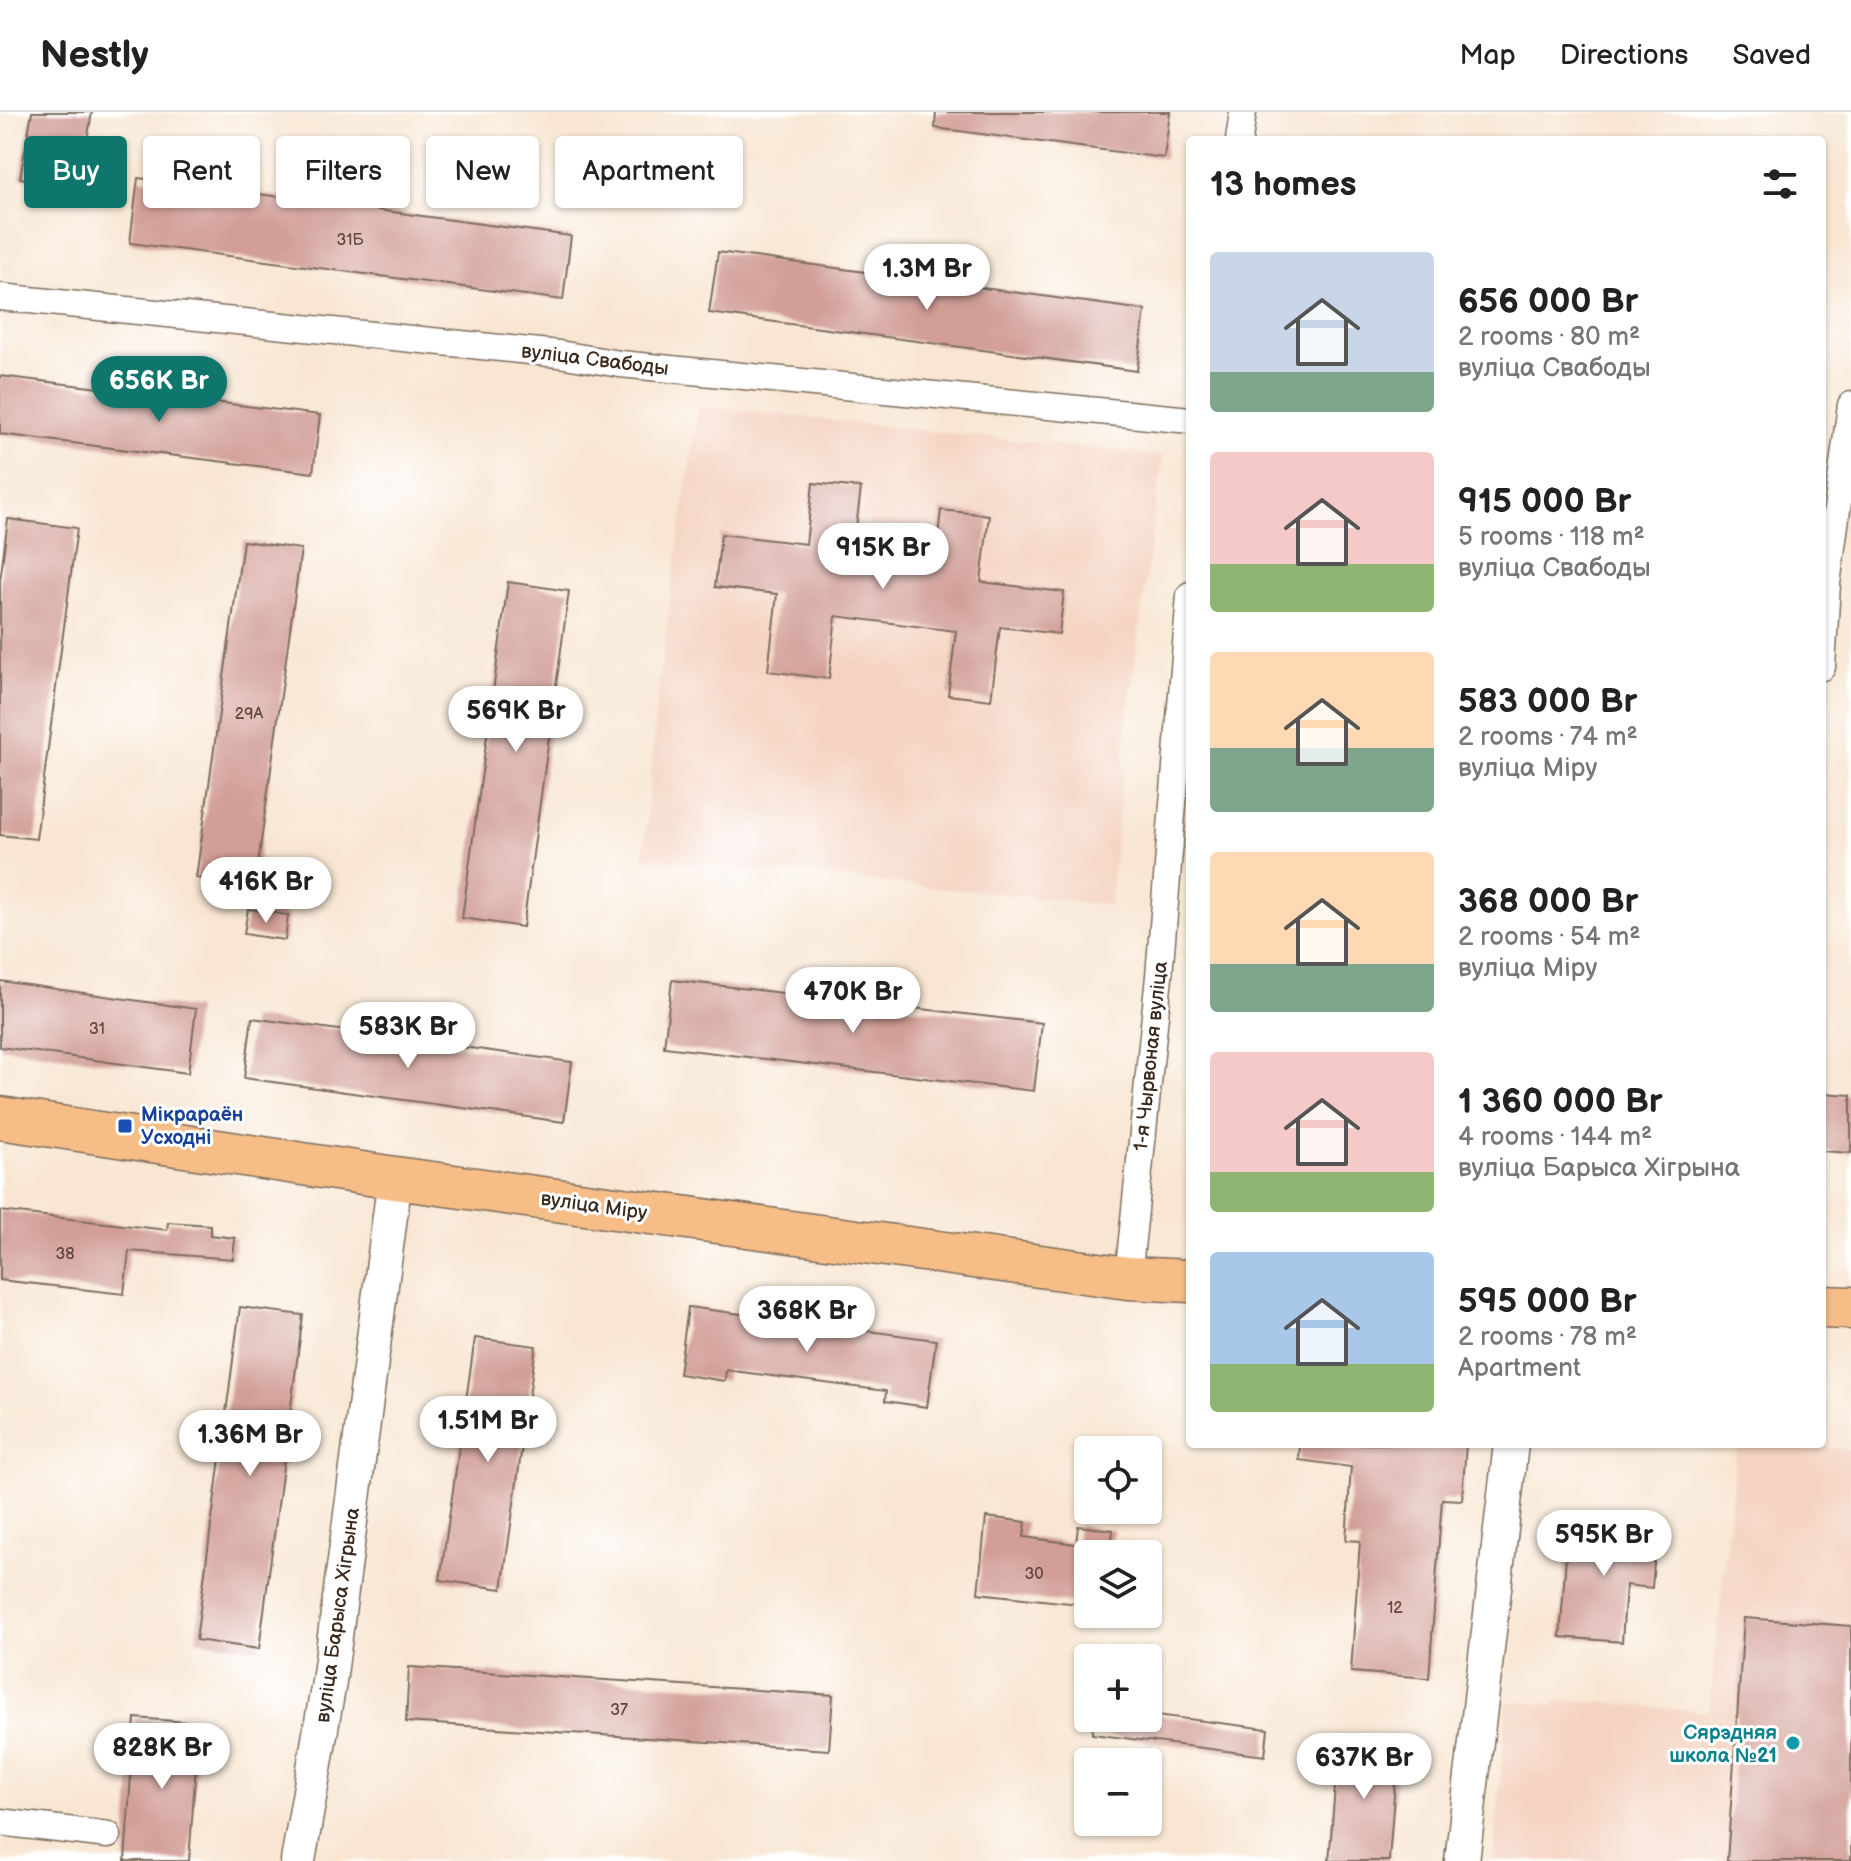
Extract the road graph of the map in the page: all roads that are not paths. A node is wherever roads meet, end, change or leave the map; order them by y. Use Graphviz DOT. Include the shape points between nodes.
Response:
graph roads {
  1 [pos="1243,112"];
  2 [pos="1240,136"];
  3 [pos="0,297"];
  4 [pos="1851,405"];
  5 [pos="1186,420"];
  6 [pos="1826,576"];
  7 [pos="1186,644"];
  8 [pos="0,1118"];
  9 [pos="395,1178"];
  10 [pos="1128,1278"];
  11 [pos="1186,1281"];
  12 [pos="1826,1307"];
  13 [pos="1851,1308"];
  14 [pos="1511,1448"];
  15 [pos="0,1822"];
  16 [pos="108,1835"];
  17 [pos="298,1861"];
  18 [pos="1462,1861"];
  1 -- 2 [label="street"];
  3 -- 5 [label="street, вуліца Свабоды"];
  4 -- 6 [label="street"];
  7 -- 10 [label="street, 1-я Чырвоная вуліца"];
  8 -- 9 [label="main road, вуліца Міру"];
  9 -- 10 [label="main road, вуліца Міру"];
  9 -- 17 [label="street, вуліца Барыса Хігрына" via="329,1682"];
  10 -- 11 [label="main road, вуліца Міру"];
  12 -- 13 [label="main road"];
  14 -- 18 [label="street"];
  15 -- 16 [label="street"];
}
